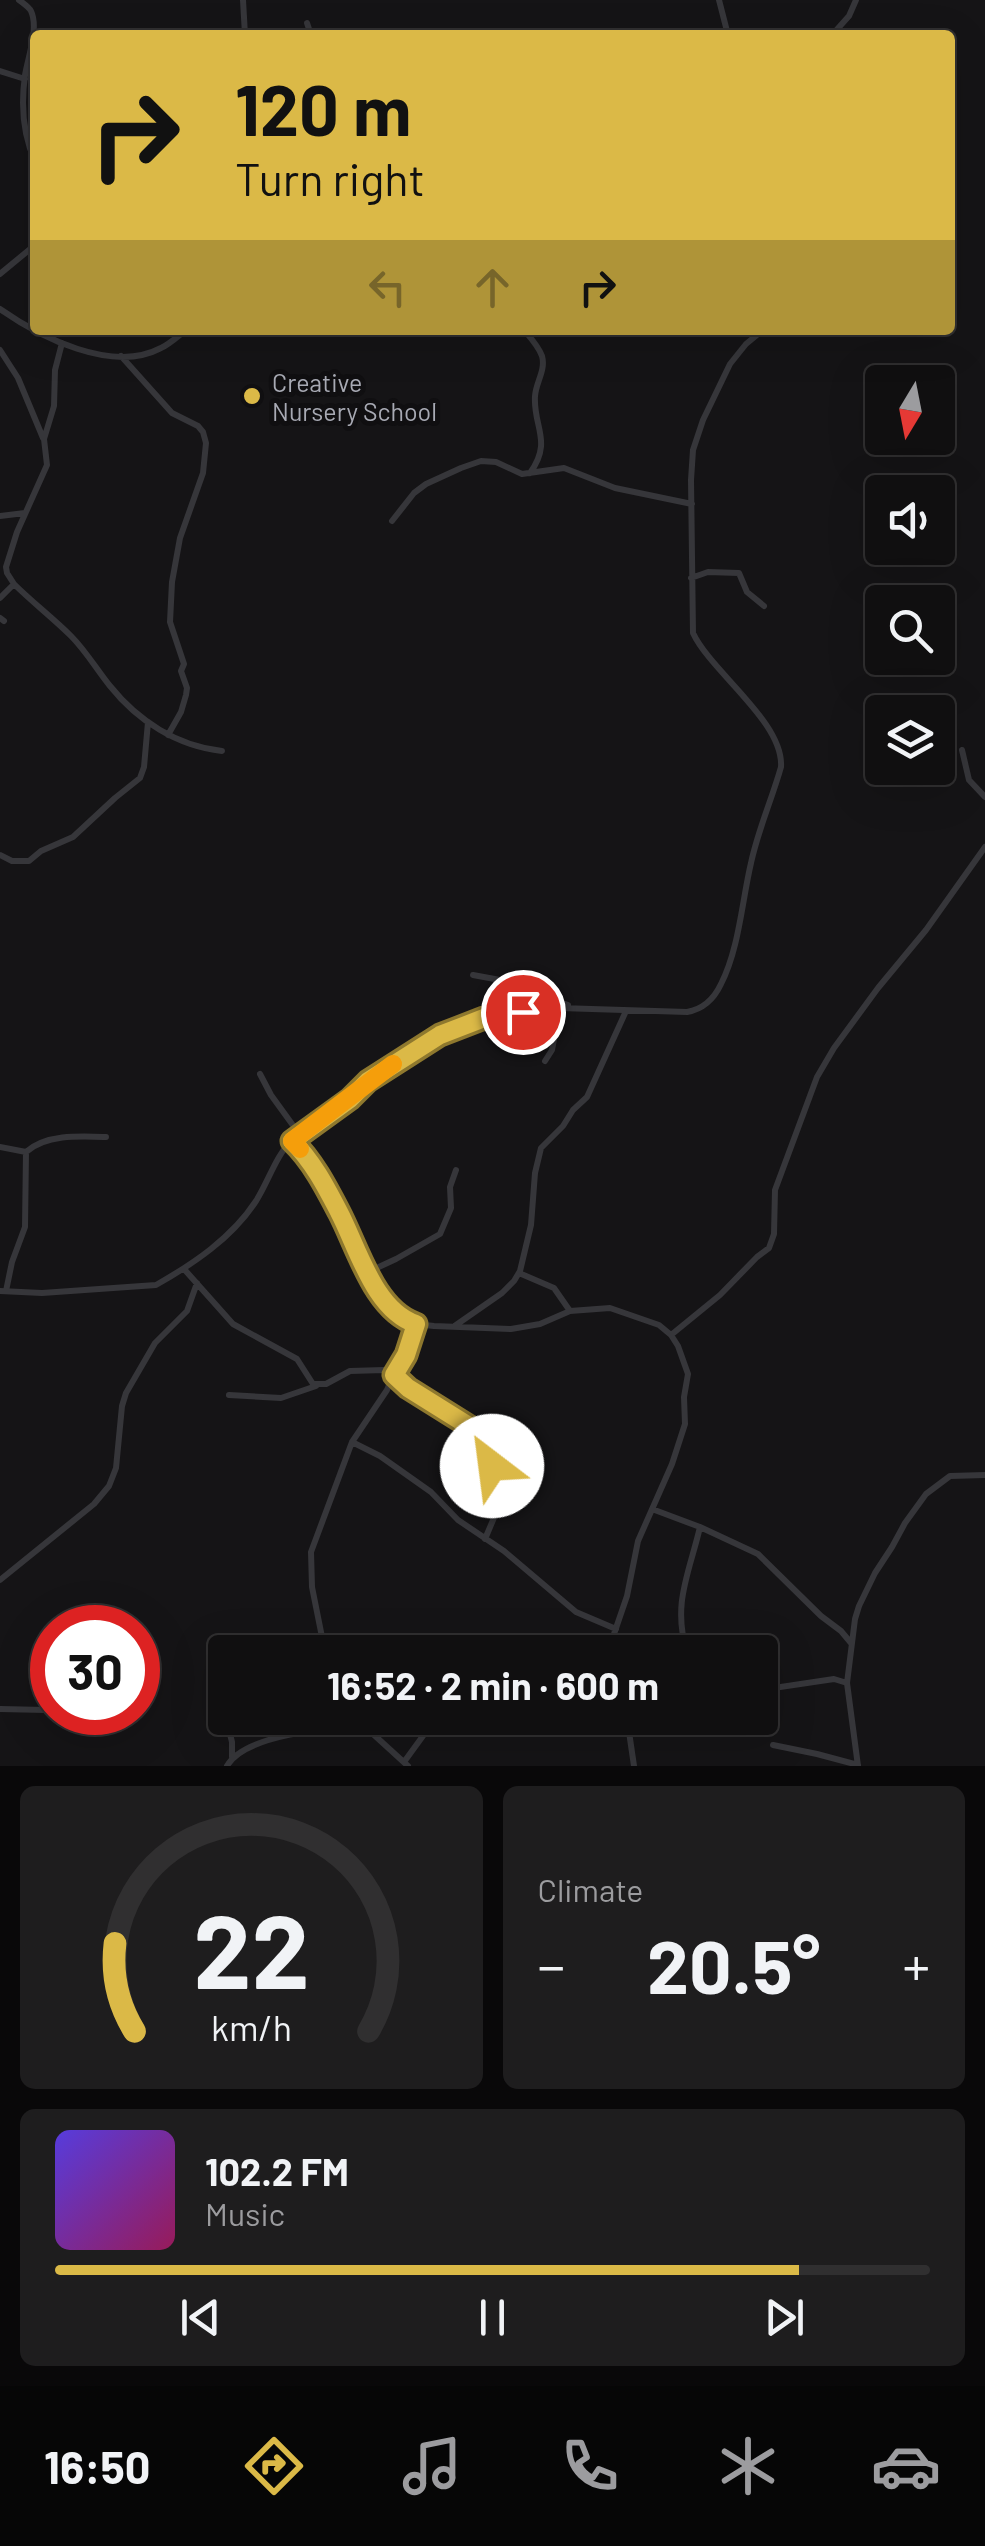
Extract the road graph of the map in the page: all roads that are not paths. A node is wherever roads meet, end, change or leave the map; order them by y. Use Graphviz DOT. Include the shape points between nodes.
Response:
graph roads {
  1 [pos="20,0"];
  2 [pos="243,0"];
  3 [pos="719,0"];
  4 [pos="856,0"];
  5 [pos="307,22"];
  6 [pos="32,30"];
  7 [pos="246,30"];
  8 [pos="309,30"];
  9 [pos="727,30"];
  10 [pos="836,30"];
  11 [pos="0,71"];
  12 [pos="28,74"];
  13 [pos="30,151"];
  14 [pos="30,250"];
  15 [pos="0,274"];
  16 [pos="0,309"];
  17 [pos="30,328"];
  18 [pos="45,335"];
  19 [pos="179,335"];
  20 [pos="527,335"];
  21 [pos="757,335"];
  22 [pos="62,343"];
  23 [pos="0,350"];
  24 [pos="121,356"];
  25 [pos="10,364"];
  26 [pos="0,367"];
  27 [pos="44,439"];
  28 [pos="529,474"];
  29 [pos="692,504"];
  30 [pos="25,514"];
  31 [pos="0,516"];
  32 [pos="392,521"];
  33 [pos="3,564"];
  34 [pos="692,578"];
  35 [pos="14,584"];
  36 [pos="0,598"];
  37 [pos="764,606"];
  38 [pos="148,721"];
  39 [pos="168,736"];
  40 [pos="962,750"];
  41 [pos="222,751"];
  42 [pos="985,798"];
  43 [pos="985,846"];
  44 [pos="0,855"];
  45 [pos="473,974"];
  46 [pos="513,987"];
  47 [pos="560,1008"];
  48 [pos="573,1008"];
  49 [pos="626,1011"];
  50 [pos="523,1012"];
  51 [pos="545,1061"];
  52 [pos="260,1074"];
  53 [pos="300,1135"];
  54 [pos="106,1136"];
  55 [pos="292,1141"];
  56 [pos="0,1147"];
  57 [pos="26,1152"];
  58 [pos="456,1170"];
  59 [pos="184,1269"];
  60 [pos="368,1272"];
  61 [pos="519,1273"];
  62 [pos="198,1283"];
  63 [pos="3,1291"];
  64 [pos="570,1311"];
  65 [pos="416,1324"];
  66 [pos="455,1325"];
  67 [pos="670,1334"];
  68 [pos="394,1375"];
  69 [pos="317,1385"];
  70 [pos="229,1395"];
  71 [pos="352,1442"];
  72 [pos="985,1475"];
  73 [pos="652,1509"];
  74 [pos="700,1527"];
  75 [pos="485,1539"];
  76 [pos="0,1580"];
  77 [pos="614,1632"];
  78 [pos="322,1635"];
  79 [pos="612,1635"];
  80 [pos="615,1635"];
  81 [pos="682,1635"];
  82 [pos="852,1644"];
  83 [pos="847,1684"];
  84 [pos="778,1687"];
  85 [pos="0,1709"];
  86 [pos="30,1710"];
  87 [pos="230,1735"];
  88 [pos="291,1735"];
  89 [pos="372,1735"];
  90 [pos="422,1735"];
  91 [pos="629,1735"];
  92 [pos="773,1745"];
  93 [pos="229,1762"];
  94 [pos="406,1764"];
  95 [pos="634,1766"];
  96 [pos="858,1766"];
  1 -- 6 [label="street" via="30,10"];
  2 -- 7 [label="street"];
  3 -- 9 [label="street"];
  4 -- 10 [label="street"];
  5 -- 8 [label="street"];
  11 -- 12 [label="street"];
  12 -- 13 [label="street" via="23,124"];
  14 -- 15 [label="street"];
  16 -- 17 [label="street"];
  18 -- 22 [label="street"];
  19 -- 24 [label="street" via="147,353"];
  20 -- 28 [label="street" via="542,358 535,395 542,444"];
  21 -- 29 [label="street" via="730,364 700,428 691,465"];
  22 -- 24 [label="street"];
  22 -- 27 [label="street"];
  23 -- 25 [label="street"];
  24 -- 39 [label="street" via="172,413 198,426 206,443 174,570 170,622 187,688"];
  25 -- 26 [label="street"];
  25 -- 27 [label="street"];
  27 -- 30 [label="street" via="47,465"];
  28 -- 29 [label="street" via="564,468 615,488"];
  28 -- 32 [label="street" via="474,462 426,484"];
  29 -- 34 [label="street"];
  30 -- 31 [label="street"];
  30 -- 33 [label="street"];
  33 -- 35 [label="street"];
  34 -- 37 [label="street" via="739,573 747,592"];
  34 -- 49 [label="street" via="692,633 766,727 781,766 723,982 697,1010"];
  35 -- 36 [label="street"];
  35 -- 38 [label="street"];
  38 -- 39 [label="street"];
  38 -- 44 [label="street" via="143,770 135,784 73,838 29,861"];
  39 -- 41 [label="street"];
  40 -- 42 [label="street" via="969,780"];
  43 -- 67 [label="street" via="817,1077 775,1190 769,1248"];
  45 -- 46 [label="street"];
  46 -- 48 [label="street"];
  46 -- 50 [label="street"];
  47 -- 48 [label="street"];
  47 -- 50 [label="street"];
  47 -- 51 [label="street"];
  48 -- 49 [label="street"];
  49 -- 61 [label="street" via="587,1097 542,1148"];
  50 -- 53 [label="street" via="440,1035"];
  52 -- 53 [label="street"];
  53 -- 55 [label="street"];
  54 -- 57 [label="street" via="36,1143"];
  55 -- 59 [label="street" via="240,1225"];
  55 -- 60 [label="street" via="321,1178"];
  56 -- 57 [label="street"];
  57 -- 63 [label="street" via="25,1226"];
  58 -- 60 [label="street" via="440,1234"];
  59 -- 62 [label="street"];
  59 -- 63 [label="street" via="156,1285"];
  60 -- 65 [label="street" via="391,1309"];
  61 -- 64 [label="street" via="552,1287"];
  61 -- 66 [label="street"];
  62 -- 69 [label="street" via="239,1330 294,1357"];
  62 -- 76 [label="street" via="187,1311 155,1343 126,1394 109,1486"];
  64 -- 66 [label="street" via="511,1330"];
  64 -- 67 [label="street" via="610,1308"];
  65 -- 66 [label="street"];
  65 -- 68 [label="street"];
  67 -- 73 [label="street" via="687,1365 686,1418"];
  68 -- 69 [label="street" via="350,1370"];
  68 -- 71 [label="street"];
  68 -- 75 [label="street" via="490,1441 498,1500"];
  69 -- 70 [label="street" via="280,1398"];
  71 -- 75 [label="street" via="420,1484"];
  71 -- 78 [label="street" via="311,1552"];
  72 -- 82 [label="street" via="950,1476 926,1494 871,1580"];
  73 -- 74 [label="street"];
  73 -- 77 [label="street"];
  74 -- 81 [label="street" via="680,1607"];
  74 -- 82 [label="street" via="758,1554"];
  75 -- 77 [label="street" via="576,1612"];
  77 -- 79 [label="street"];
  77 -- 80 [label="street"];
  82 -- 83 [label="street"];
  83 -- 84 [label="street" via="834,1679"];
  83 -- 96 [label="street"];
  85 -- 86 [label="street"];
  87 -- 93 [label="street"];
  88 -- 93 [label="street"];
  89 -- 94 [label="street"];
  90 -- 94 [label="street"];
  91 -- 95 [label="street"];
  92 -- 96 [label="street"];
}
